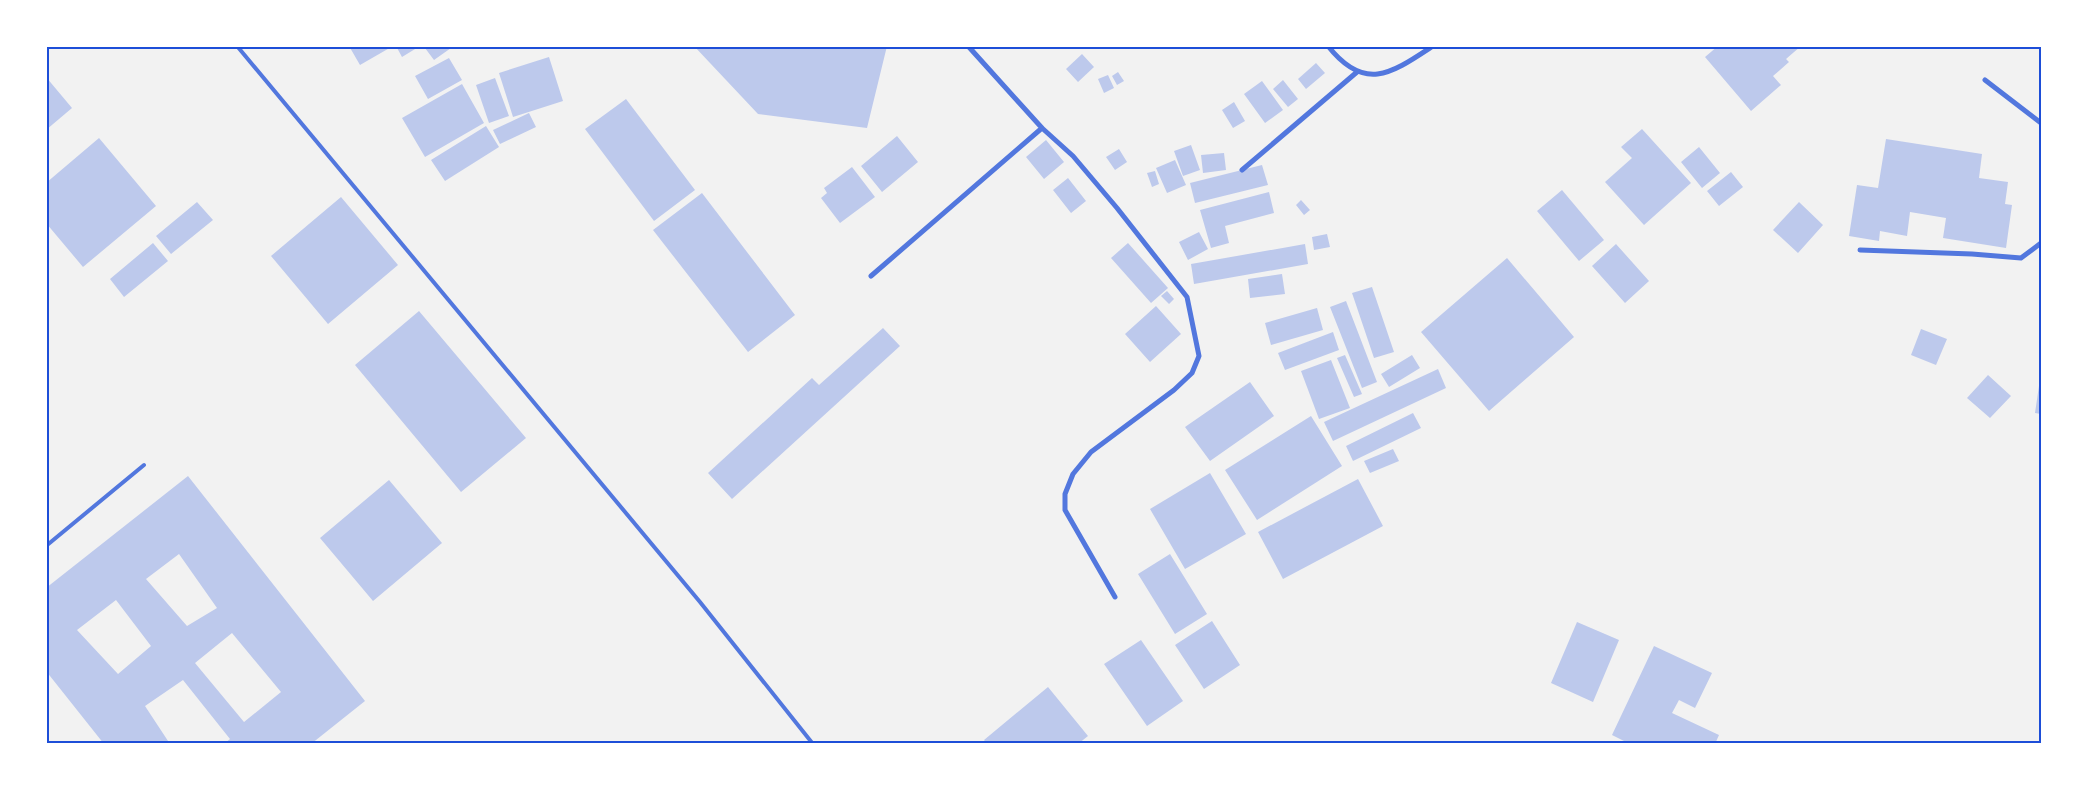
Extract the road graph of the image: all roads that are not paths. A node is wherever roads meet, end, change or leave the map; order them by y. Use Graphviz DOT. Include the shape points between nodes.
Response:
graph roads {
  1 [pos="237,46"];
  2 [pos="968,46"];
  3 [pos="1328,46"];
  4 [pos="1433,46"];
  5 [pos="1357,72"];
  6 [pos="1985,80"];
  7 [pos="2041,123"];
  8 [pos="1042,128"];
  9 [pos="1242,170"];
  10 [pos="2041,243"];
  11 [pos="1860,250"];
  12 [pos="871,276"];
  13 [pos="144,465"];
  14 [pos="46,546"];
  15 [pos="1115,597"];
  16 [pos="812,744"];
  1 -- 16 [label="lane" via="700,602"];
  2 -- 8 [label="street"];
  3 -- 5 [label="street"];
  4 -- 5 [label="street" via="1398,69 1376,76"];
  5 -- 9 [label="street"];
  6 -- 7 [label="street"];
  8 -- 12 [label="street"];
  8 -- 15 [label="street" via="1073,156 1187,298 1198,356 1192,373 1174,390 1091,452 1073,474 1065,494 1065,510"];
  10 -- 11 [label="street" via="2021,258"];
  13 -- 14 [label="lane"];
}
